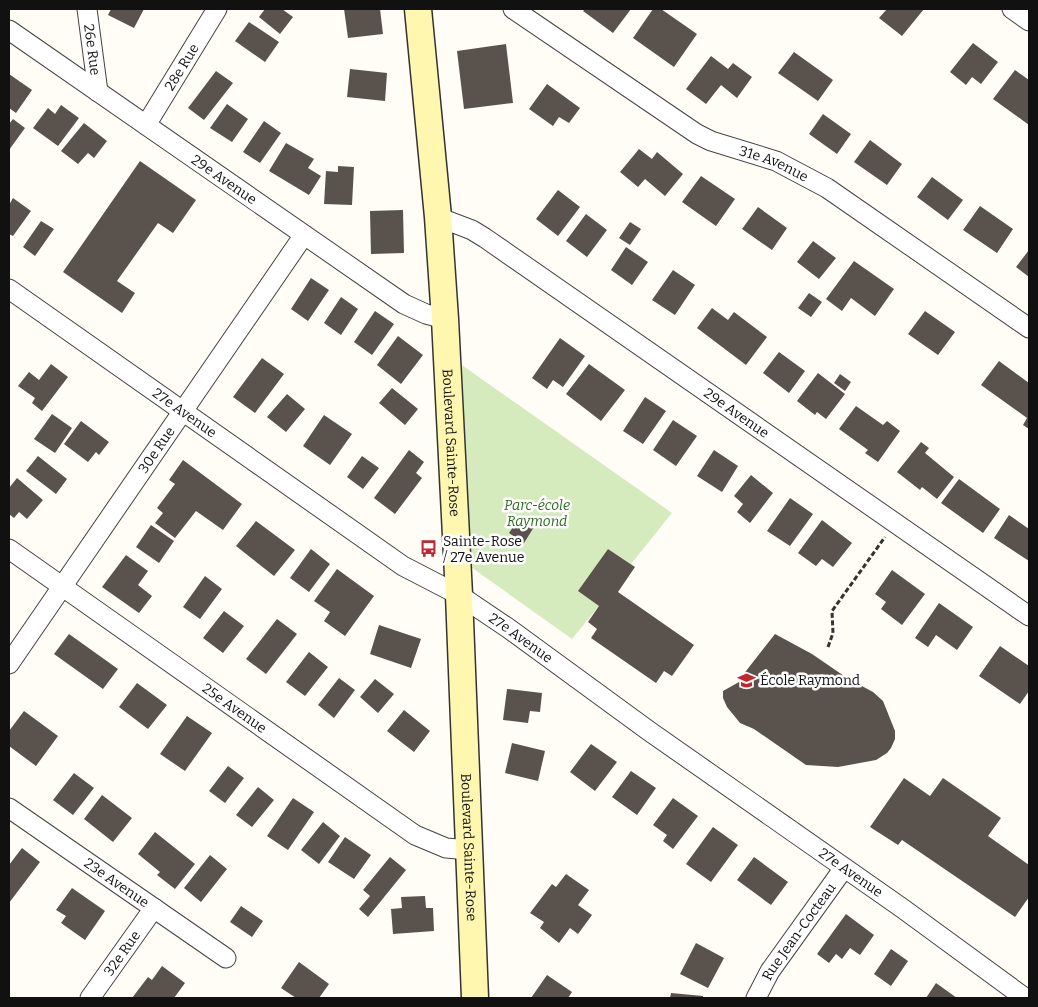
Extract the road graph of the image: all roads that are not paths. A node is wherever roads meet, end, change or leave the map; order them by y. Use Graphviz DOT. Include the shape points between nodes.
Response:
graph roads {
  1 [pos="87,9"];
  2 [pos="216,9"];
  3 [pos="418,9"];
  4 [pos="513,9"];
  5 [pos="1012,9"];
  6 [pos="1029,21"];
  7 [pos="9,30"];
  8 [pos="98,92"];
  9 [pos="146,126"];
  10 [pos="438,217"];
  11 [pos="304,235"];
  12 [pos="9,289"];
  13 [pos="444,319"];
  14 [pos="1029,328"];
  15 [pos="183,410"];
  16 [pos="9,548"];
  17 [pos="62,586"];
  18 [pos="459,595"];
  19 [pos="1029,616"];
  20 [pos="9,664"];
  21 [pos="9,808"];
  22 [pos="469,850"];
  23 [pos="844,868"];
  24 [pos="154,908"];
  25 [pos="226,958"];
  26 [pos="90,998"];
  27 [pos="475,998"];
  28 [pos="756,998"];
  29 [pos="1025,998"];
  1 -- 8 [label="street, 26e Rue"];
  2 -- 9 [label="street, 28e Rue"];
  3 -- 10 [label="street, Boulevard Sainte-Rose"];
  4 -- 14 [label="street, 31e Avenue" via="697,134 776,161 827,188"];
  5 -- 6 [label="street"];
  7 -- 8 [label="street, 29e Avenue"];
  8 -- 9 [label="street, 29e Avenue"];
  9 -- 11 [label="street, 29e Avenue"];
  10 -- 13 [label="street, Boulevard Sainte-Rose"];
  10 -- 19 [label="street, 29e Avenue" via="485,238"];
  11 -- 13 [label="street, 29e Avenue" via="404,304"];
  11 -- 15 [label="street, 30e Rue"];
  12 -- 15 [label="street, 27e Avenue"];
  13 -- 18 [label="street, Boulevard Sainte-Rose"];
  15 -- 17 [label="street, 30e Rue"];
  15 -- 18 [label="street, 27e Avenue" via="403,566"];
  16 -- 17 [label="street, 25e Avenue"];
  17 -- 20 [label="street, 30e Rue"];
  17 -- 22 [label="street, 25e Avenue" via="415,835 446,848"];
  18 -- 22 [label="street, Boulevard Sainte-Rose"];
  18 -- 23 [label="street, 27e Avenue"];
  21 -- 24 [label="street, 23e Avenue"];
  22 -- 27 [label="street, Boulevard Sainte-Rose"];
  23 -- 28 [label="street, Rue Jean-Cocteau" via="770,971"];
  23 -- 29 [label="street, 27e Avenue"];
  24 -- 25 [label="street, 23e Avenue"];
  24 -- 26 [label="street, 32e Rue"];
}
